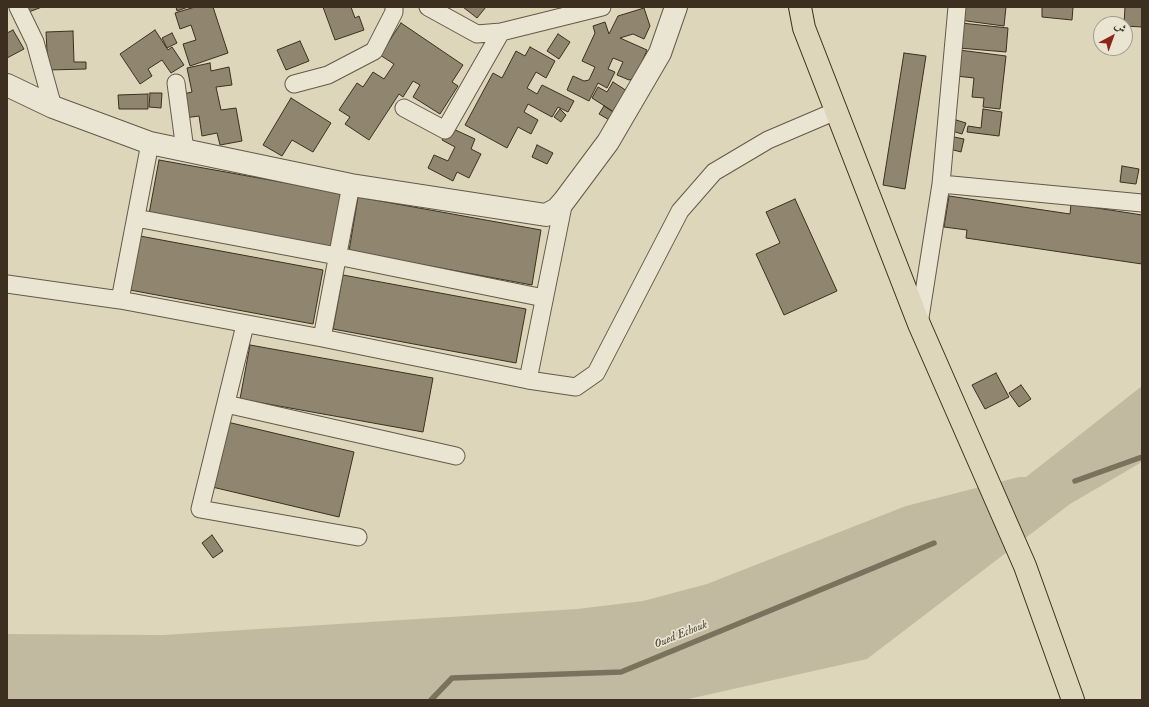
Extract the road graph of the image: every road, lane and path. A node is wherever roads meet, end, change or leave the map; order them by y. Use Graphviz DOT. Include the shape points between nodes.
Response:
graph roads {
  1 [pos="18,7"];
  2 [pos="394,7"];
  3 [pos="428,7"];
  4 [pos="602,7"];
  5 [pos="676,7"];
  6 [pos="800,7"];
  7 [pos="957,7"];
  8 [pos="500,32"];
  9 [pos="176,83"];
  10 [pos="294,84"];
  11 [pos="7,85"];
  12 [pos="53,107"];
  13 [pos="404,108"];
  14 [pos="836,111"];
  15 [pos="150,143"];
  16 [pos="184,150"];
  17 [pos="941,184"];
  18 [pos="351,185"];
  19 [pos="564,201"];
  20 [pos="1142,203"];
  21 [pos="136,218"];
  22 [pos="337,256"];
  23 [pos="7,284"];
  24 [pos="544,298"];
  25 [pos="120,300"];
  26 [pos="919,324"];
  27 [pos="245,325"];
  28 [pos="322,338"];
  29 [pos="528,380"];
  30 [pos="226,404"];
  31 [pos="456,456"];
  32 [pos="358,537"];
  33 [pos="1073,700"];
  1 -- 12 [label="street" via="35,42"];
  2 -- 10 [label="street" via="394,12 374,51 328,75"];
  3 -- 8 [label="street" via="477,34"];
  4 -- 8 [label="street"];
  5 -- 19 [label="street" via="660,53 608,142"];
  6 -- 14 [label="main road" via="804,28"];
  7 -- 17 [label="street"];
  8 -- 13 [label="street" via="445,130"];
  9 -- 16 [label="street"];
  11 -- 12 [label="street"];
  12 -- 15 [label="street"];
  14 -- 26 [label="main road"];
  14 -- 29 [label="street" via="768,140 714,172 680,211 596,373 576,387"];
  15 -- 16 [label="street"];
  15 -- 21 [label="street"];
  16 -- 18 [label="street"];
  17 -- 20 [label="street"];
  17 -- 26 [label="street"];
  18 -- 19 [label="street" via="546,216"];
  18 -- 22 [label="street"];
  19 -- 24 [label="street"];
  21 -- 22 [label="street"];
  21 -- 25 [label="street"];
  22 -- 24 [label="street"];
  22 -- 28 [label="street"];
  23 -- 25 [label="street"];
  24 -- 29 [label="street"];
  25 -- 27 [label="street"];
  26 -- 33 [label="main road" via="1024,566"];
  27 -- 28 [label="street"];
  27 -- 30 [label="street"];
  28 -- 29 [label="street"];
  30 -- 31 [label="street"];
  30 -- 32 [label="street" via="200,509"];
}
